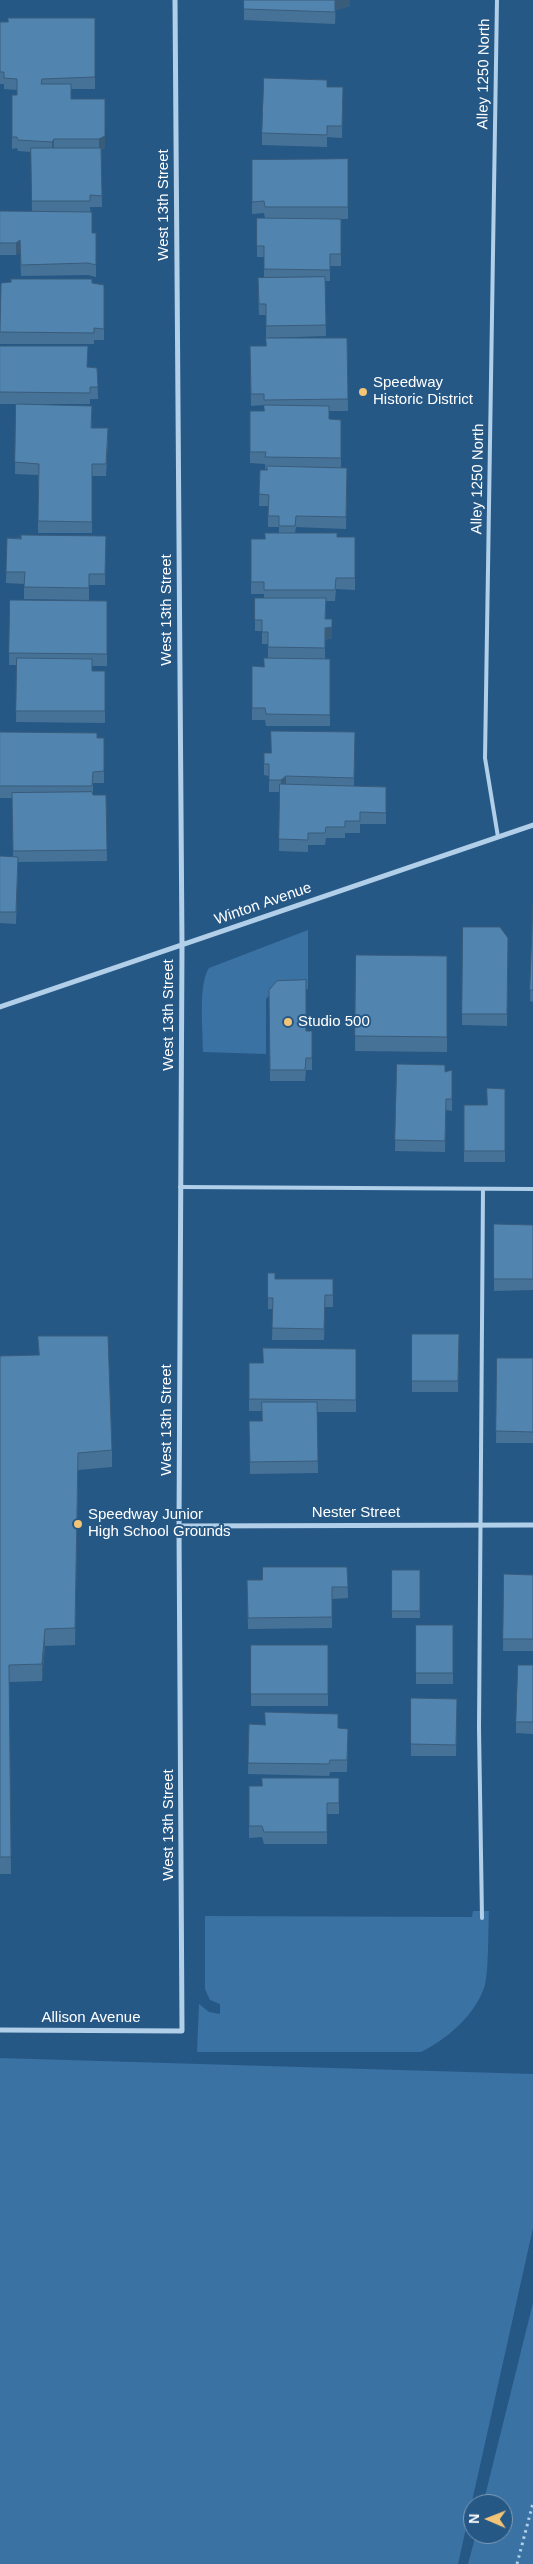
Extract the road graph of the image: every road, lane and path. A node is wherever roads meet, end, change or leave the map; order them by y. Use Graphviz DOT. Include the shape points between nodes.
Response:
graph roads {
  1 [pos="175,0"];
  2 [pos="497,0"];
  3 [pos="533,825"];
  4 [pos="498,837"];
  5 [pos="182,945"];
  6 [pos="0,1007"];
  7 [pos="180,1187"];
  8 [pos="484,1189"];
  9 [pos="533,1190"];
  10 [pos="481,1525"];
  11 [pos="533,1525"];
  12 [pos="179,1526"];
  13 [pos="482,1918"];
  14 [pos="0,2030"];
  15 [pos="182,2030"];
  16 [pos="533,2503"];
  17 [pos="516,2564"];
  1 -- 5 [label="street, West 13th Street"];
  2 -- 4 [label="lane, Alley 1250 North" via="485,758"];
  3 -- 4 [label="street, Winton Avenue"];
  4 -- 5 [label="street, Winton Avenue"];
  5 -- 6 [label="street, Winton Avenue"];
  5 -- 7 [label="street, West 13th Street"];
  7 -- 8 [label="lane"];
  7 -- 12 [label="street, West 13th Street"];
  8 -- 9 [label="lane"];
  8 -- 10 [label="lane"];
  10 -- 11 [label="street, Nester Street"];
  10 -- 12 [label="street, Nester Street"];
  10 -- 13 [label="lane" via="479,1728"];
  12 -- 15 [label="street, West 13th Street"];
  14 -- 15 [label="street, Allison Avenue"];
  16 -- 17 [label="path"];
}
